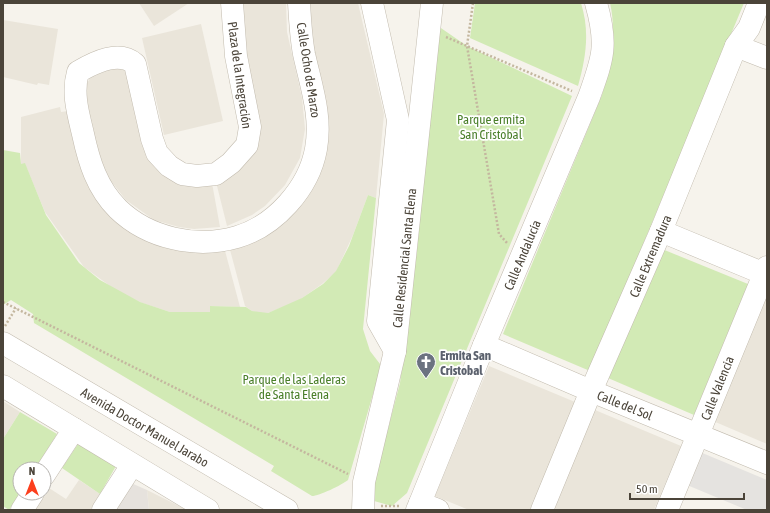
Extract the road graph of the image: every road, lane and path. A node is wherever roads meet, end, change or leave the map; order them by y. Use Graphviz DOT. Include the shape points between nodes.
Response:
graph roads {
  1 [pos="232,3"];
  2 [pos="372,3"];
  3 [pos="432,3"];
  4 [pos="472,3"];
  5 [pos="596,3"];
  6 [pos="759,3"];
  7 [pos="299,10"];
  8 [pos="427,29"];
  9 [pos="467,46"];
  10 [pos="736,46"];
  11 [pos="120,57"];
  12 [pos="767,58"];
  13 [pos="589,98"];
  14 [pos="661,231"];
  15 [pos="521,258"];
  16 [pos="766,272"];
  17 [pos="3,302"];
  18 [pos="16,308"];
  19 [pos="3,330"];
  20 [pos="3,343"];
  21 [pos="484,345"];
  22 [pos="395,351"];
  23 [pos="3,355"];
  24 [pos="3,386"];
  25 [pos="591,391"];
  26 [pos="74,429"];
  27 [pos="699,434"];
  28 [pos="767,462"];
  29 [pos="52,463"];
  30 [pos="132,465"];
  31 [pos="364,482"];
  32 [pos="28,501"];
  33 [pos="425,508"];
  34 [pos="22,510"];
  35 [pos="103,510"];
  36 [pos="208,510"];
  37 [pos="266,510"];
  38 [pos="287,510"];
  39 [pos="348,510"];
  40 [pos="352,510"];
  41 [pos="364,510"];
  42 [pos="542,510"];
  43 [pos="667,510"];
  1 -- 11 [label="street, Plaza de la Integración" via="236,56 250,127 247,145 231,163 216,174 182,174 169,166 157,152 136,64 130,59"];
  2 -- 22 [label="street" via="398,120 378,321"];
  3 -- 8 [label="street, Calle Residencial Santa Elena"];
  4 -- 9 [label="path"];
  5 -- 13 [label="street, Calle Andalucía" via="604,45"];
  6 -- 10 [label="street, Calle Extremadura" via="749,28"];
  7 -- 11 [label="street, Calle Ocho de Marzo" via="304,52 318,113 316,148 311,166 296,194 261,226 237,237 184,241 160,235 142,226 119,209 100,187 88,161 75,98 75,84 78,72 95,62"];
  8 -- 9 [label="path"];
  8 -- 22 [label="street, Calle Residencial Santa Elena"];
  9 -- 13 [label="path"];
  9 -- 15 [label="path" via="499,234"];
  10 -- 12 [label="street"];
  10 -- 14 [label="street, Calle Extremadura"];
  13 -- 15 [label="street, Calle Andalucía"];
  14 -- 16 [label="street"];
  14 -- 25 [label="street, Calle Extremadura"];
  15 -- 21 [label="street, Calle Andalucía"];
  16 -- 27 [label="street, Calle Valencia"];
  17 -- 18 [label="path"];
  18 -- 19 [label="path"];
  18 -- 31 [label="path"];
  20 -- 38 [label="street, Avenida Doctor Manuel Jarabo"];
  21 -- 25 [label="street, Calle del Sol"];
  21 -- 33 [label="street, Calle Andalucía"];
  22 -- 31 [label="street, Calle Residencial Santa Elena"];
  23 -- 37 [label="street, Avenida Doctor Manuel Jarabo"];
  24 -- 26 [label="street"];
  25 -- 27 [label="street, Calle del Sol"];
  25 -- 42 [label="street, Calle Extremadura"];
  26 -- 29 [label="street"];
  26 -- 30 [label="street"];
  27 -- 28 [label="street, Calle del Sol"];
  27 -- 43 [label="street, Calle Valencia"];
  30 -- 35 [label="street"];
  30 -- 36 [label="street"];
  31 -- 41 [label="street, Calle Residencial Santa Elena"];
  32 -- 34 [label="street"];
  39 -- 40 [label="street"];
}
